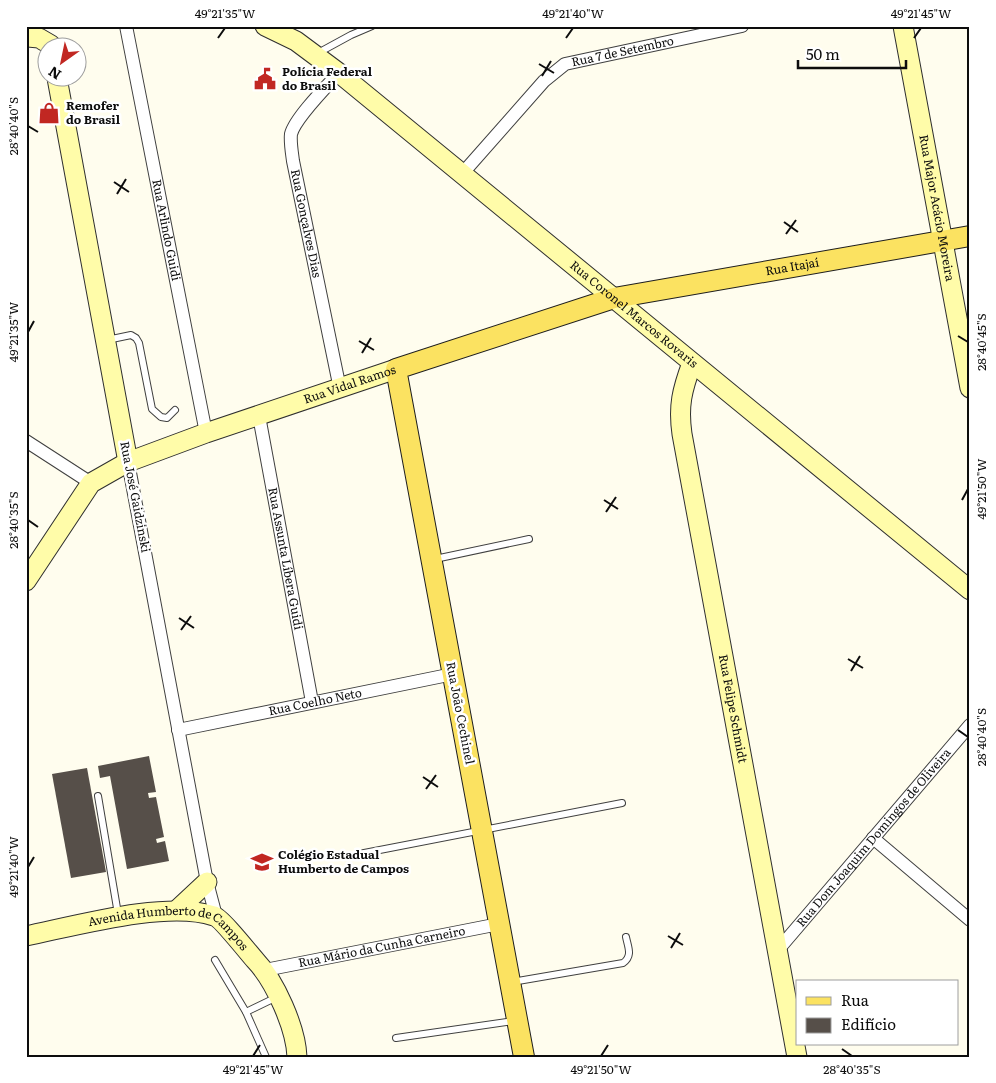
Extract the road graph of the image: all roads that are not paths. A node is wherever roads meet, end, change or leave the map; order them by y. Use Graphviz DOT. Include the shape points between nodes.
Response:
graph roads {
  1 [pos="126,26"];
  2 [pos="265,26"];
  3 [pos="372,26"];
  4 [pos="742,26"];
  5 [pos="903,26"];
  6 [pos="293,34"];
  7 [pos="315,55"];
  8 [pos="339,73"];
  9 [pos="59,88"];
  10 [pos="462,174"];
  11 [pos="970,236"];
  12 [pos="942,240"];
  13 [pos="614,298"];
  14 [pos="106,340"];
  15 [pos="967,362"];
  16 [pos="692,363"];
  17 [pos="396,369"];
  18 [pos="970,388"];
  19 [pos="340,389"];
  20 [pos="176,410"];
  21 [pos="259,416"];
  22 [pos="206,433"];
  23 [pos="26,441"];
  24 [pos="128,462"];
  25 [pos="91,483"];
  26 [pos="529,539"];
  27 [pos="431,560"];
  28 [pos="26,581"];
  29 [pos="970,590"];
  30 [pos="453,674"];
  31 [pos="312,702"];
  32 [pos="970,725"];
  33 [pos="178,730"];
  34 [pos="98,796"];
  35 [pos="622,803"];
  36 [pos="482,830"];
  37 [pos="873,838"];
  38 [pos="359,854"];
  39 [pos="207,882"];
  40 [pos="178,910"];
  41 [pos="216,916"];
  42 [pos="119,917"];
  43 [pos="970,920"];
  44 [pos="500,924"];
  45 [pos="26,936"];
  46 [pos="626,938"];
  47 [pos="777,951"];
  48 [pos="215,960"];
  49 [pos="265,970"];
  50 [pos="510,982"];
  51 [pos="278,996"];
  52 [pos="246,1012"];
  53 [pos="517,1021"];
  54 [pos="396,1038"];
  55 [pos="266,1057"];
  56 [pos="296,1057"];
  57 [pos="524,1057"];
  58 [pos="797,1057"];
  1 -- 22 [label="street, Rua Arlindo Guidi"];
  2 -- 6 [label="street, Rua Coronel Marcos Rovaris"];
  3 -- 7 [label="lane"];
  4 -- 10 [label="street, Rua 7 de Setembro" via="565,64 544,81"];
  5 -- 12 [label="street, Rua Major Acácio Moreira"];
  6 -- 7 [label="street, Rua Coronel Marcos Rovaris"];
  7 -- 8 [label="street, Rua Coronel Marcos Rovaris"];
  8 -- 10 [label="street, Rua Coronel Marcos Rovaris"];
  8 -- 19 [label="street, Rua Gonçalves Dias" via="291,134 293,161"];
  9 -- 14 [label="street, Rua José Gaidzinski"];
  10 -- 13 [label="street, Rua Coronel Marcos Rovaris"];
  11 -- 12 [label="main road, Rua Itajaí"];
  12 -- 13 [label="main road, Rua Itajaí"];
  12 -- 15 [label="street, Rua Major Acácio Moreira"];
  13 -- 16 [label="street, Rua Coronel Marcos Rovaris"];
  13 -- 17 [label="main road, Rua Vidal Ramos"];
  14 -- 20 [label="lane" via="131,334 136,338 152,408 167,418"];
  14 -- 24 [label="street, Rua José Gaidzinski"];
  15 -- 18 [label="street, Rua Major Acácio Moreira"];
  16 -- 29 [label="street, Rua Coronel Marcos Rovaris"];
  16 -- 47 [label="street, Rua Felipe Schmidt" via="682,394 680,418"];
  17 -- 19 [label="street, Rua Vidal Ramos"];
  17 -- 27 [label="main road, Rua João Cechinel"];
  19 -- 21 [label="street, Rua Vidal Ramos"];
  21 -- 22 [label="street, Rua Vidal Ramos"];
  21 -- 31 [label="street, Rua Assunta Líbera Guidi"];
  22 -- 24 [label="street, Rua Vidal Ramos"];
  23 -- 25 [label="street"];
  24 -- 25 [label="street, Rua Vidal Ramos"];
  24 -- 33 [label="street, Rua José Gaidzinski"];
  25 -- 28 [label="street"];
  26 -- 27 [label="lane"];
  27 -- 30 [label="main road, Rua João Cechinel"];
  30 -- 31 [label="street, Rua Coelho Neto"];
  30 -- 36 [label="main road, Rua João Cechinel"];
  31 -- 33 [label="street, Rua Coelho Neto"];
  32 -- 37 [label="street, Rua Dom Joaquim Domingos de Oliveira"];
  33 -- 39 [label="street, Rua José Gaidzinski"];
  34 -- 42 [label="lane"];
  35 -- 36 [label="lane"];
  36 -- 38 [label="lane"];
  36 -- 44 [label="main road, Rua João Cechinel"];
  37 -- 43 [label="street"];
  37 -- 47 [label="street, Rua Dom Joaquim Domingos de Oliveira"];
  39 -- 40 [label="street"];
  39 -- 41 [label="street, Rua José Gaidzinski"];
  40 -- 41 [label="street, Avenida Humberto de Campos"];
  40 -- 42 [label="street, Avenida Humberto de Campos"];
  41 -- 49 [label="street, Avenida Humberto de Campos"];
  42 -- 45 [label="street, Avenida Humberto de Campos"];
  44 -- 49 [label="street, Rua Mário da Cunha Carneiro"];
  44 -- 50 [label="main road, Rua João Cechinel"];
  46 -- 50 [label="lane" via="630,955 623,963"];
  47 -- 58 [label="street, Rua Felipe Schmidt"];
  48 -- 52 [label="lane"];
  49 -- 51 [label="street, Avenida Humberto de Campos"];
  50 -- 53 [label="main road, Rua João Cechinel"];
  51 -- 52 [label="lane"];
  51 -- 56 [label="street, Avenida Humberto de Campos" via="292,1031"];
  52 -- 55 [label="lane"];
  53 -- 54 [label="lane"];
  53 -- 57 [label="main road, Rua João Cechinel"];
}
